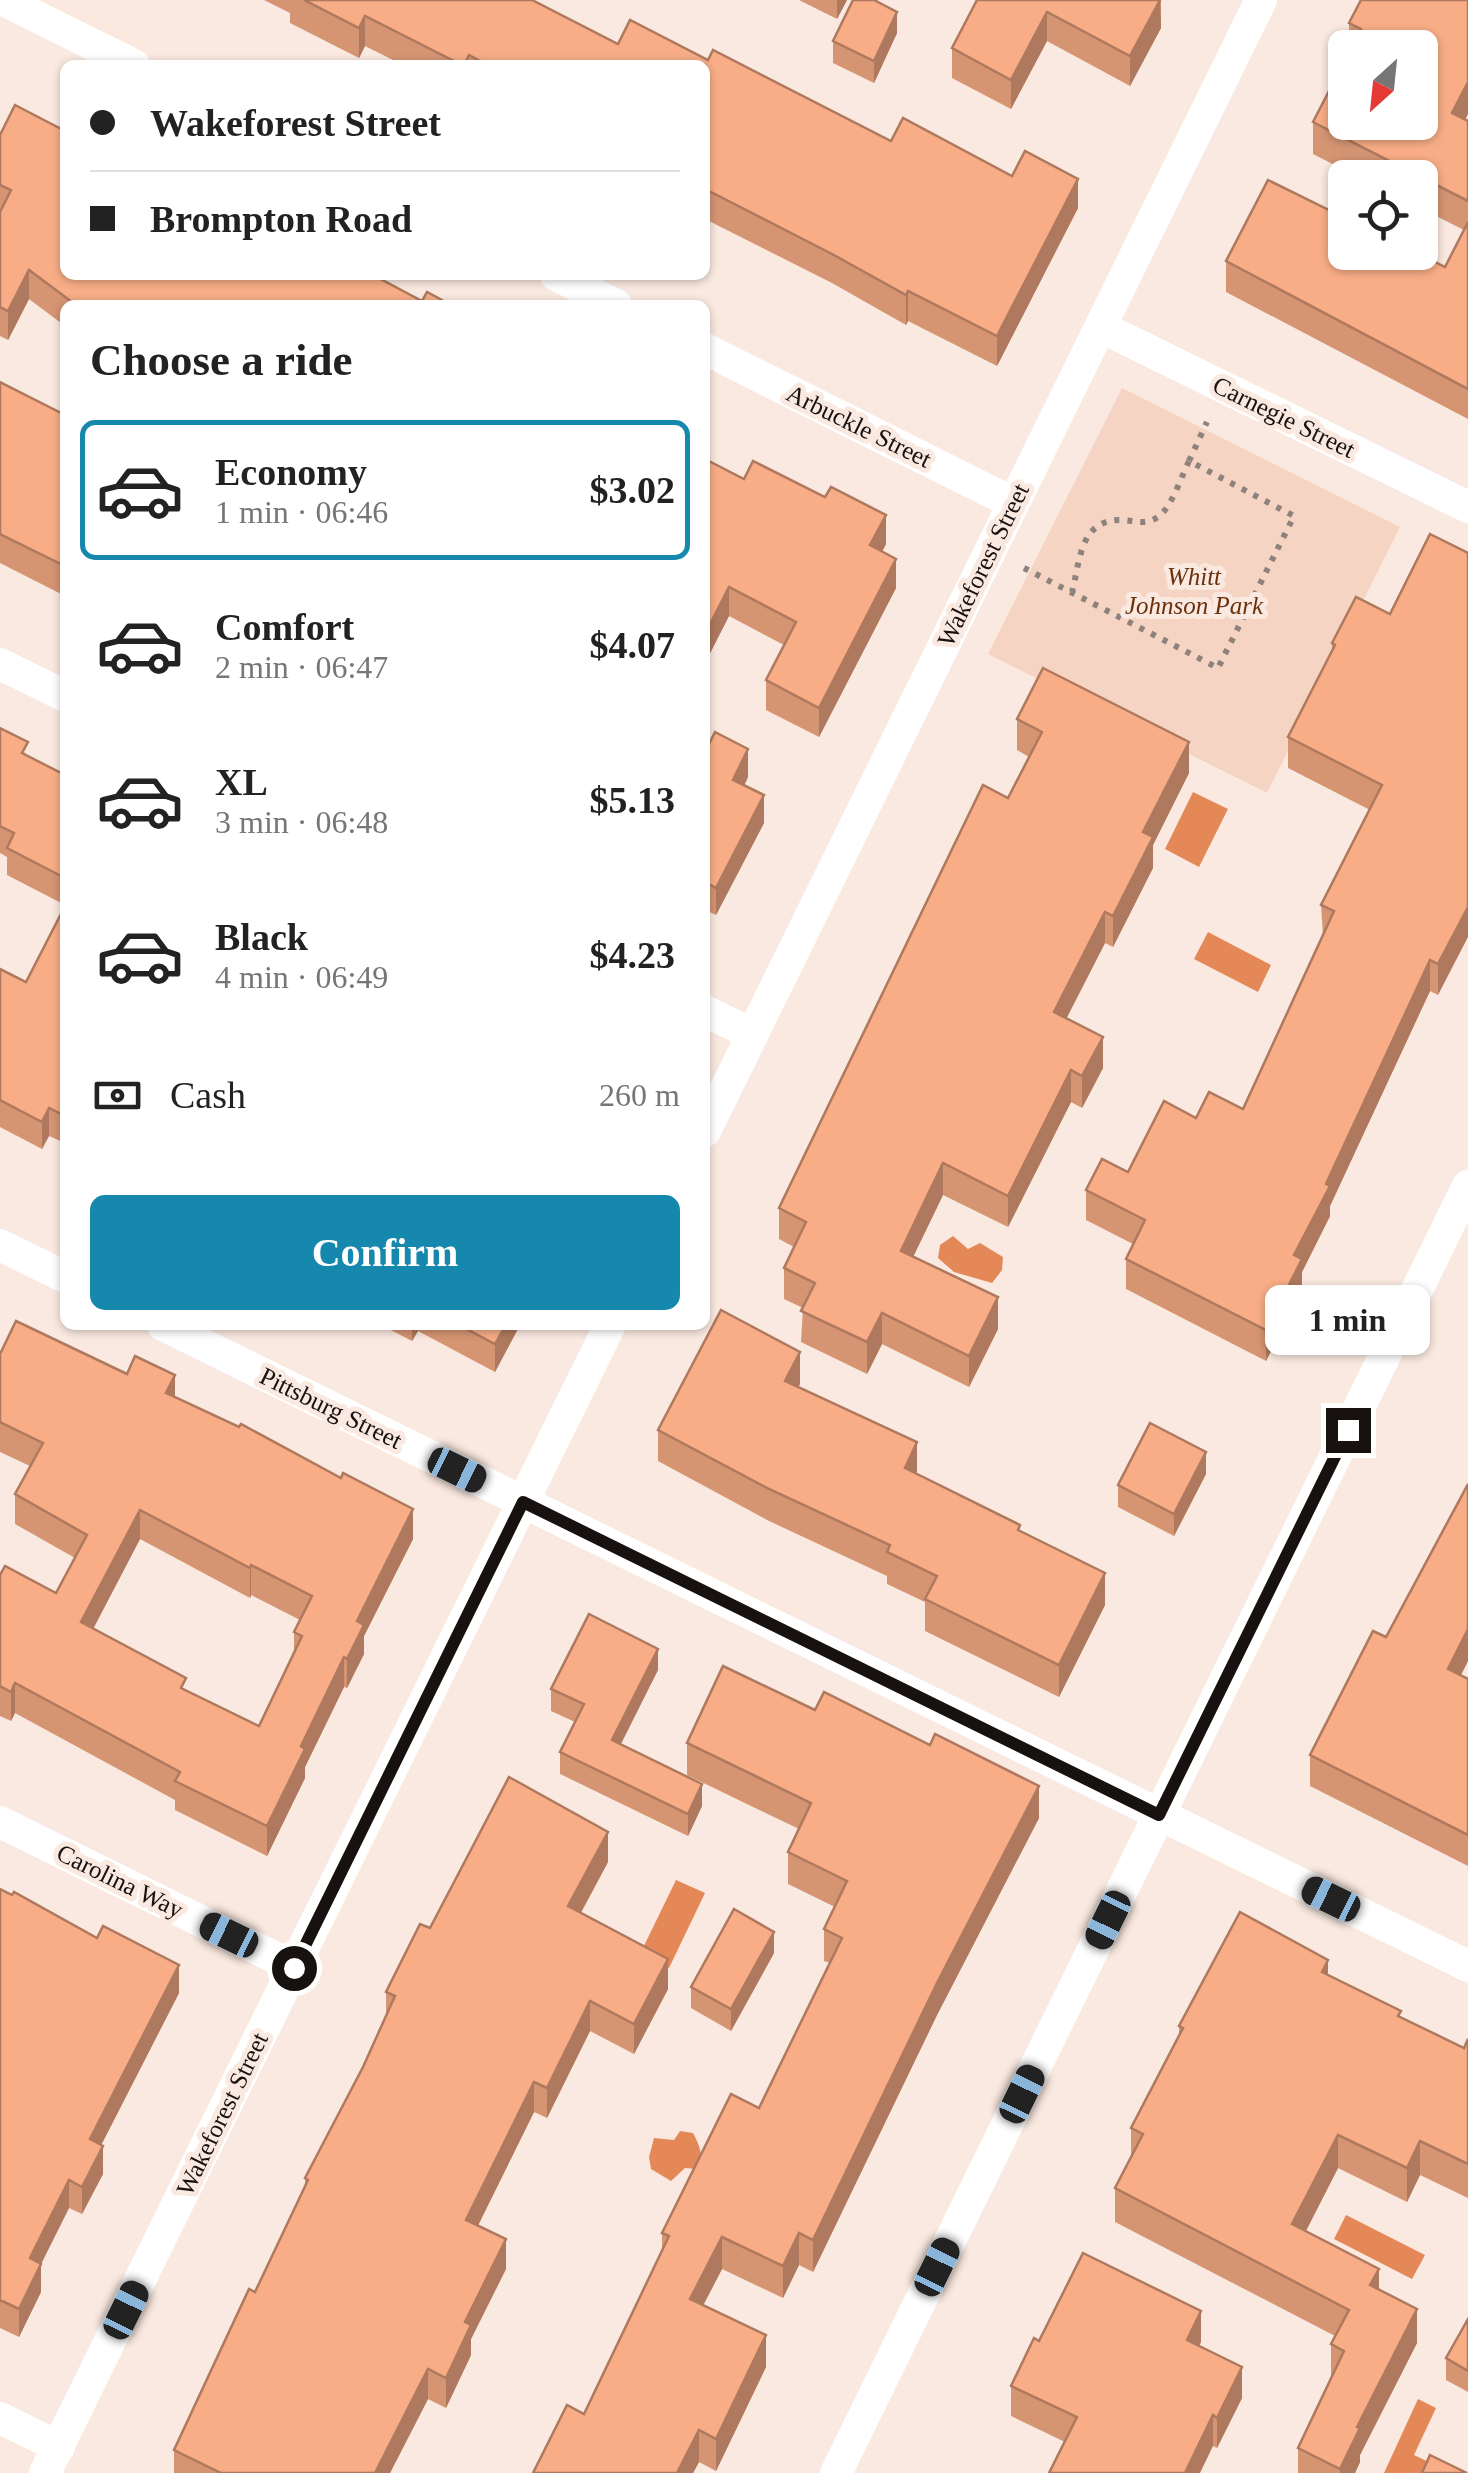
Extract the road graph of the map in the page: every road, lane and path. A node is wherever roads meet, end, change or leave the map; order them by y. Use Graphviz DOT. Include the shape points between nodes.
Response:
graph roads {
  1 [pos="3,0"];
  2 [pos="1261,0"];
  3 [pos="124,60"];
  4 [pos="566,280"];
  5 [pos="606,300"];
  6 [pos="1100,327"];
  7 [pos="710,352"];
  8 [pos="1013,503"];
  9 [pos="1468,507"];
  10 [pos="990,551"];
  11 [pos="1072,592"];
  12 [pos="0,664"];
  13 [pos="60,694"];
  14 [pos="710,1013"];
  15 [pos="752,1034"];
  16 [pos="710,1121"];
  17 [pos="1468,1186"];
  18 [pos="0,1245"];
  19 [pos="60,1275"];
  20 [pos="173,1330"];
  21 [pos="608,1330"];
  22 [pos="523,1502"];
  23 [pos="1159,1815"];
  24 [pos="0,1822"];
  25 [pos="1468,1966"];
  26 [pos="294,1968"];
  27 [pos="0,2418"];
  28 [pos="52,2460"];
  29 [pos="836,2473"];
  1 -- 3 [label="street"];
  2 -- 6 [label="street, Wakeforest Street"];
  4 -- 5 [label="street"];
  6 -- 8 [label="street, Wakeforest Street"];
  6 -- 9 [label="street, Carnegie Street"];
  7 -- 8 [label="street, Arbuckle Street"];
  8 -- 10 [label="street, Wakeforest Street"];
  10 -- 11 [label="path"];
  10 -- 15 [label="street, Wakeforest Street"];
  11 -- 11 [label="path" via="1080,550 1093,528 1116,520 1143,524 1161,515 1189,461 1294,516 1218,668"];
  12 -- 13 [label="street"];
  14 -- 15 [label="street"];
  15 -- 16 [label="street, Wakeforest Street"];
  17 -- 23 [label="street"];
  18 -- 19 [label="street"];
  20 -- 22 [label="street, Pittsburg Street"];
  21 -- 22 [label="street, Wakeforest Street"];
  22 -- 23 [label="street, Pittsburg Street"];
  22 -- 26 [label="street, Wakeforest Street"];
  23 -- 25 [label="street, Pittsburg Street"];
  23 -- 29 [label="street"];
  24 -- 26 [label="street, Carolina Way"];
  26 -- 28 [label="street, Wakeforest Street"];
  27 -- 28 [label="street"];
}
